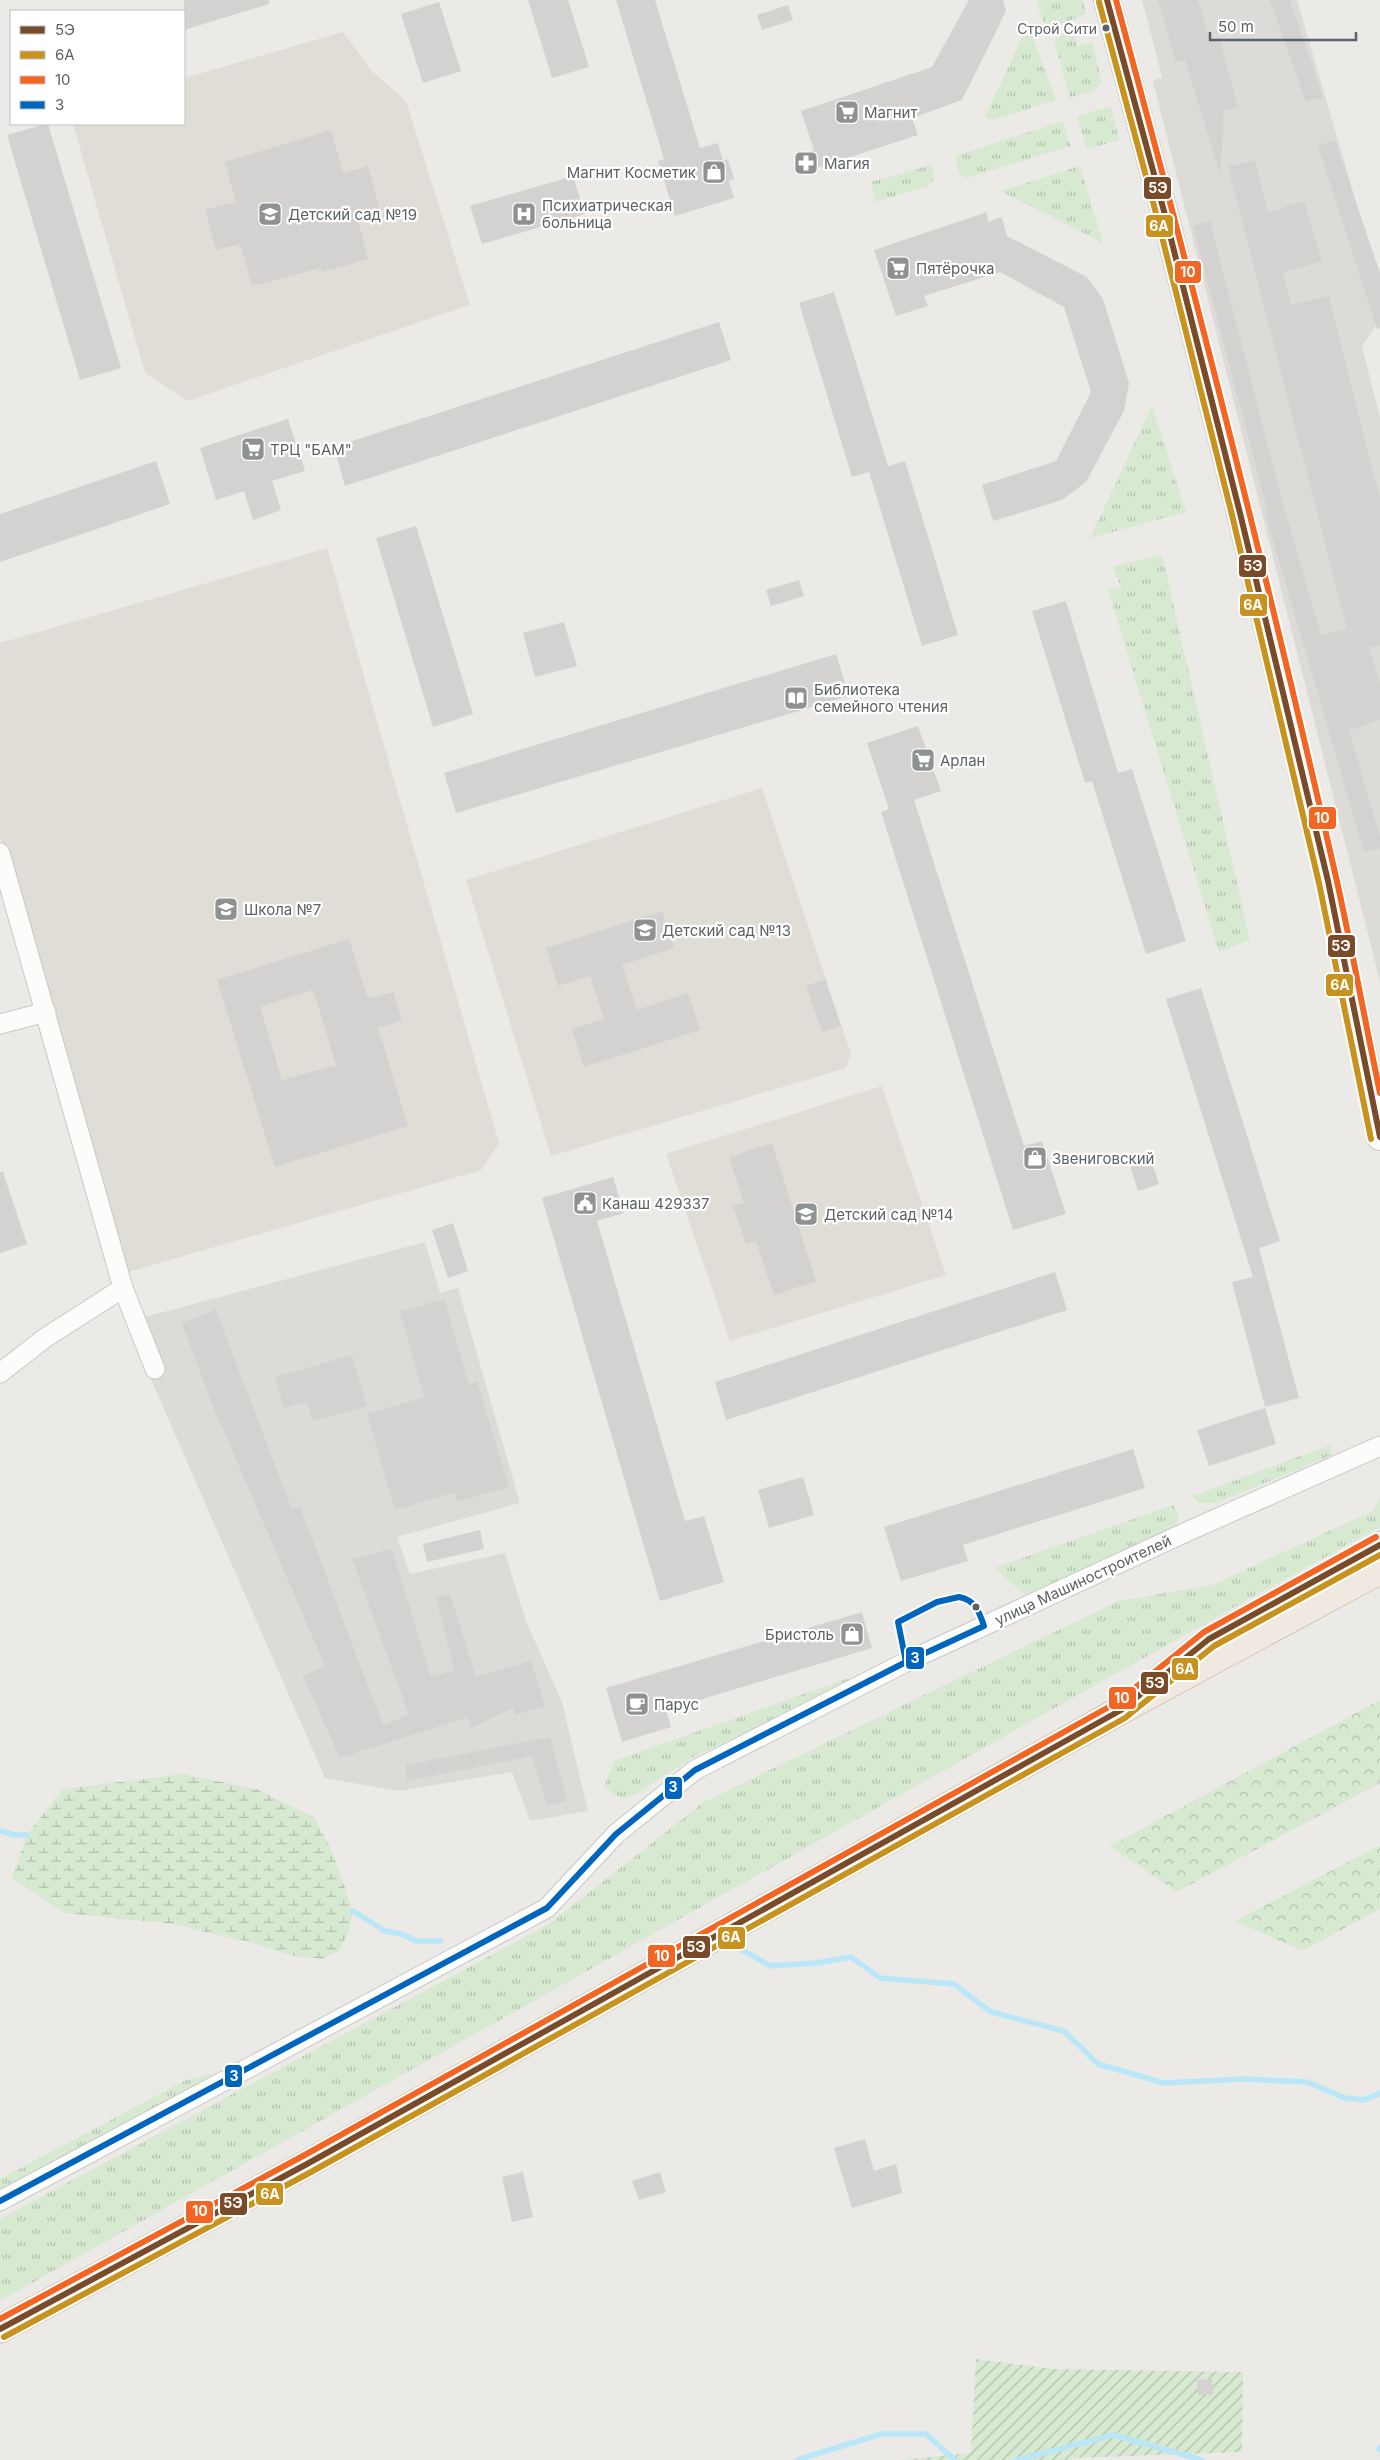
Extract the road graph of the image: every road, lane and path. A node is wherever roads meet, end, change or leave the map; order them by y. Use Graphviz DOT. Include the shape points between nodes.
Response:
graph roads {
  1 [pos="1107,0"];
  2 [pos="0,853"];
  3 [pos="46,1012"];
  4 [pos="0,1024"];
  5 [pos="1380,1137"];
  6 [pos="123,1288"];
  7 [pos="155,1369"];
  8 [pos="0,1373"];
  9 [pos="1380,1446"];
  10 [pos="1380,1545"];
  11 [pos="1380,1570"];
  12 [pos="1121,1710"];
  13 [pos="0,2201"];
  14 [pos="0,2329"];
  1 -- 5 [label="main road" via="1240,513 1328,881"];
  2 -- 3 [label="street"];
  3 -- 4 [label="street"];
  3 -- 6 [label="street"];
  6 -- 7 [label="street"];
  6 -- 8 [label="street" via="46,1338"];
  9 -- 13 [label="street, улица Машиностроителей" via="906,1662 695,1770 616,1834 547,1908"];
  10 -- 12 [label="main road" via="1209,1639"];
  11 -- 12 [label="highway"];
  12 -- 14 [label="highway" via="307,2164"];
}
